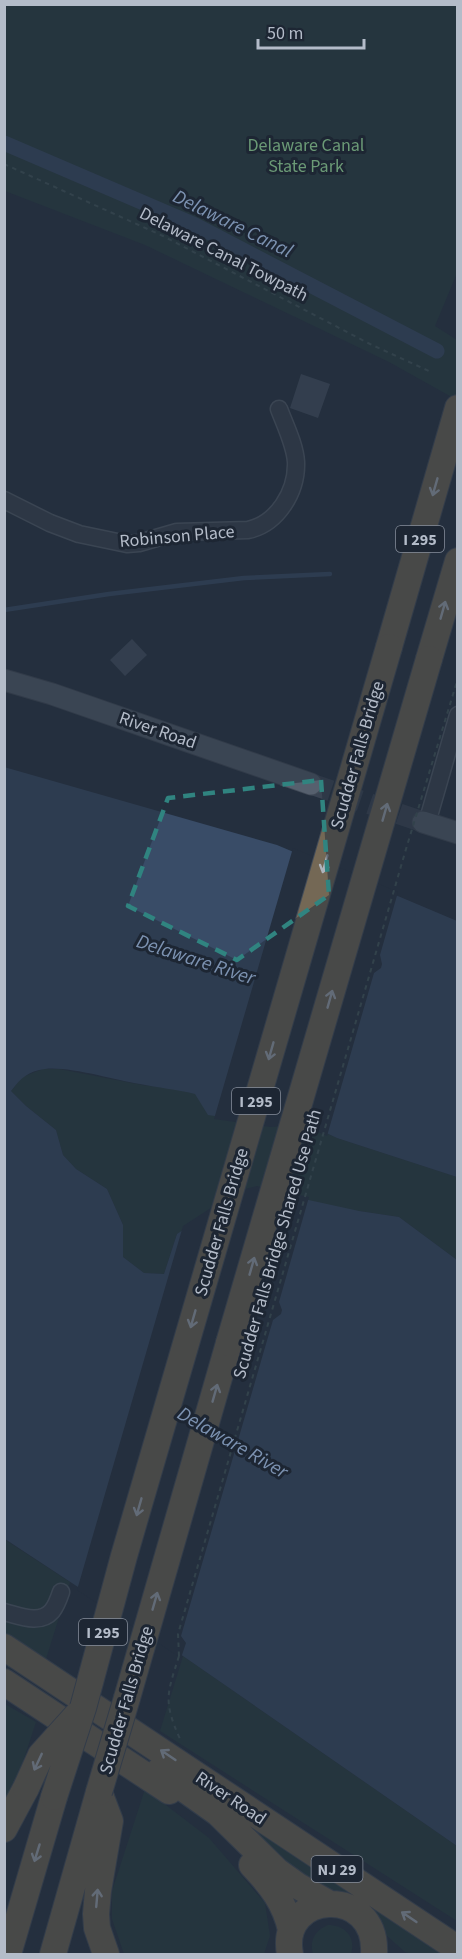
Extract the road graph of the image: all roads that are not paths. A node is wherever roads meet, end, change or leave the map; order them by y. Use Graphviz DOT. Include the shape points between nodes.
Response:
graph roads {
  1 [pos="279,408"];
  2 [pos="455,419"];
  3 [pos="4,501"];
  4 [pos="458,561"];
  5 [pos="4,680"];
  6 [pos="458,715"];
  7 [pos="311,784"];
  8 [pos="425,822"];
  9 [pos="458,833"];
  10 [pos="61,1592"];
  11 [pos="4,1612"];
  12 [pos="4,1647"];
  13 [pos="4,1667"];
  14 [pos="4,1682"];
  15 [pos="83,1708"];
  16 [pos="102,1807"];
  17 [pos="4,1828"];
  18 [pos="328,1903"];
  19 [pos="370,1926"];
  20 [pos="289,1947"];
  21 [pos="458,1949"];
  22 [pos="8,1954"];
  23 [pos="52,1954"];
  24 [pos="106,1954"];
  25 [pos="374,1954"];
  26 [pos="394,1954"];
  1 -- 3 [label="street, Robinson Place" via="294,451 295,475 283,506 272,520 257,528 177,532 127,544 79,534"];
  2 -- 15 [label="highway, Scudder Falls Bridge / I 295, one-way, bridge"];
  16 -- 4 [label="highway, Scudder Falls Bridge / I 295, one-way, bridge"];
  5 -- 7 [label="main road, River Road"];
  6 -- 8 [label="street"];
  8 -- 9 [label="main road"];
  10 -- 11 [label="street" via="53,1610 43,1617"];
  21 -- 12 [label="highway, River Road / NJ 29, one-way"];
  13 -- 18 [label="highway" via="201,1800 276,1871"];
  14 -- 20 [label="highway" via="203,1816 271,1886 286,1910"];
  15 -- 17 [label="highway, one-way, bridge" via="41,1755"];
  15 -- 22 [label="highway, Scudder Falls Bridge / I 295, one-way, bridge"];
  16 -- 23 [label="highway, I 295"];
  24 -- 16 [label="highway, one-way" via="96,1914"];
  18 -- 19 [label="highway" via="352,1909"];
  18 -- 20 [label="highway" via="310,1909"];
  19 -- 25 [label="highway"];
  19 -- 26 [label="highway"];
}
